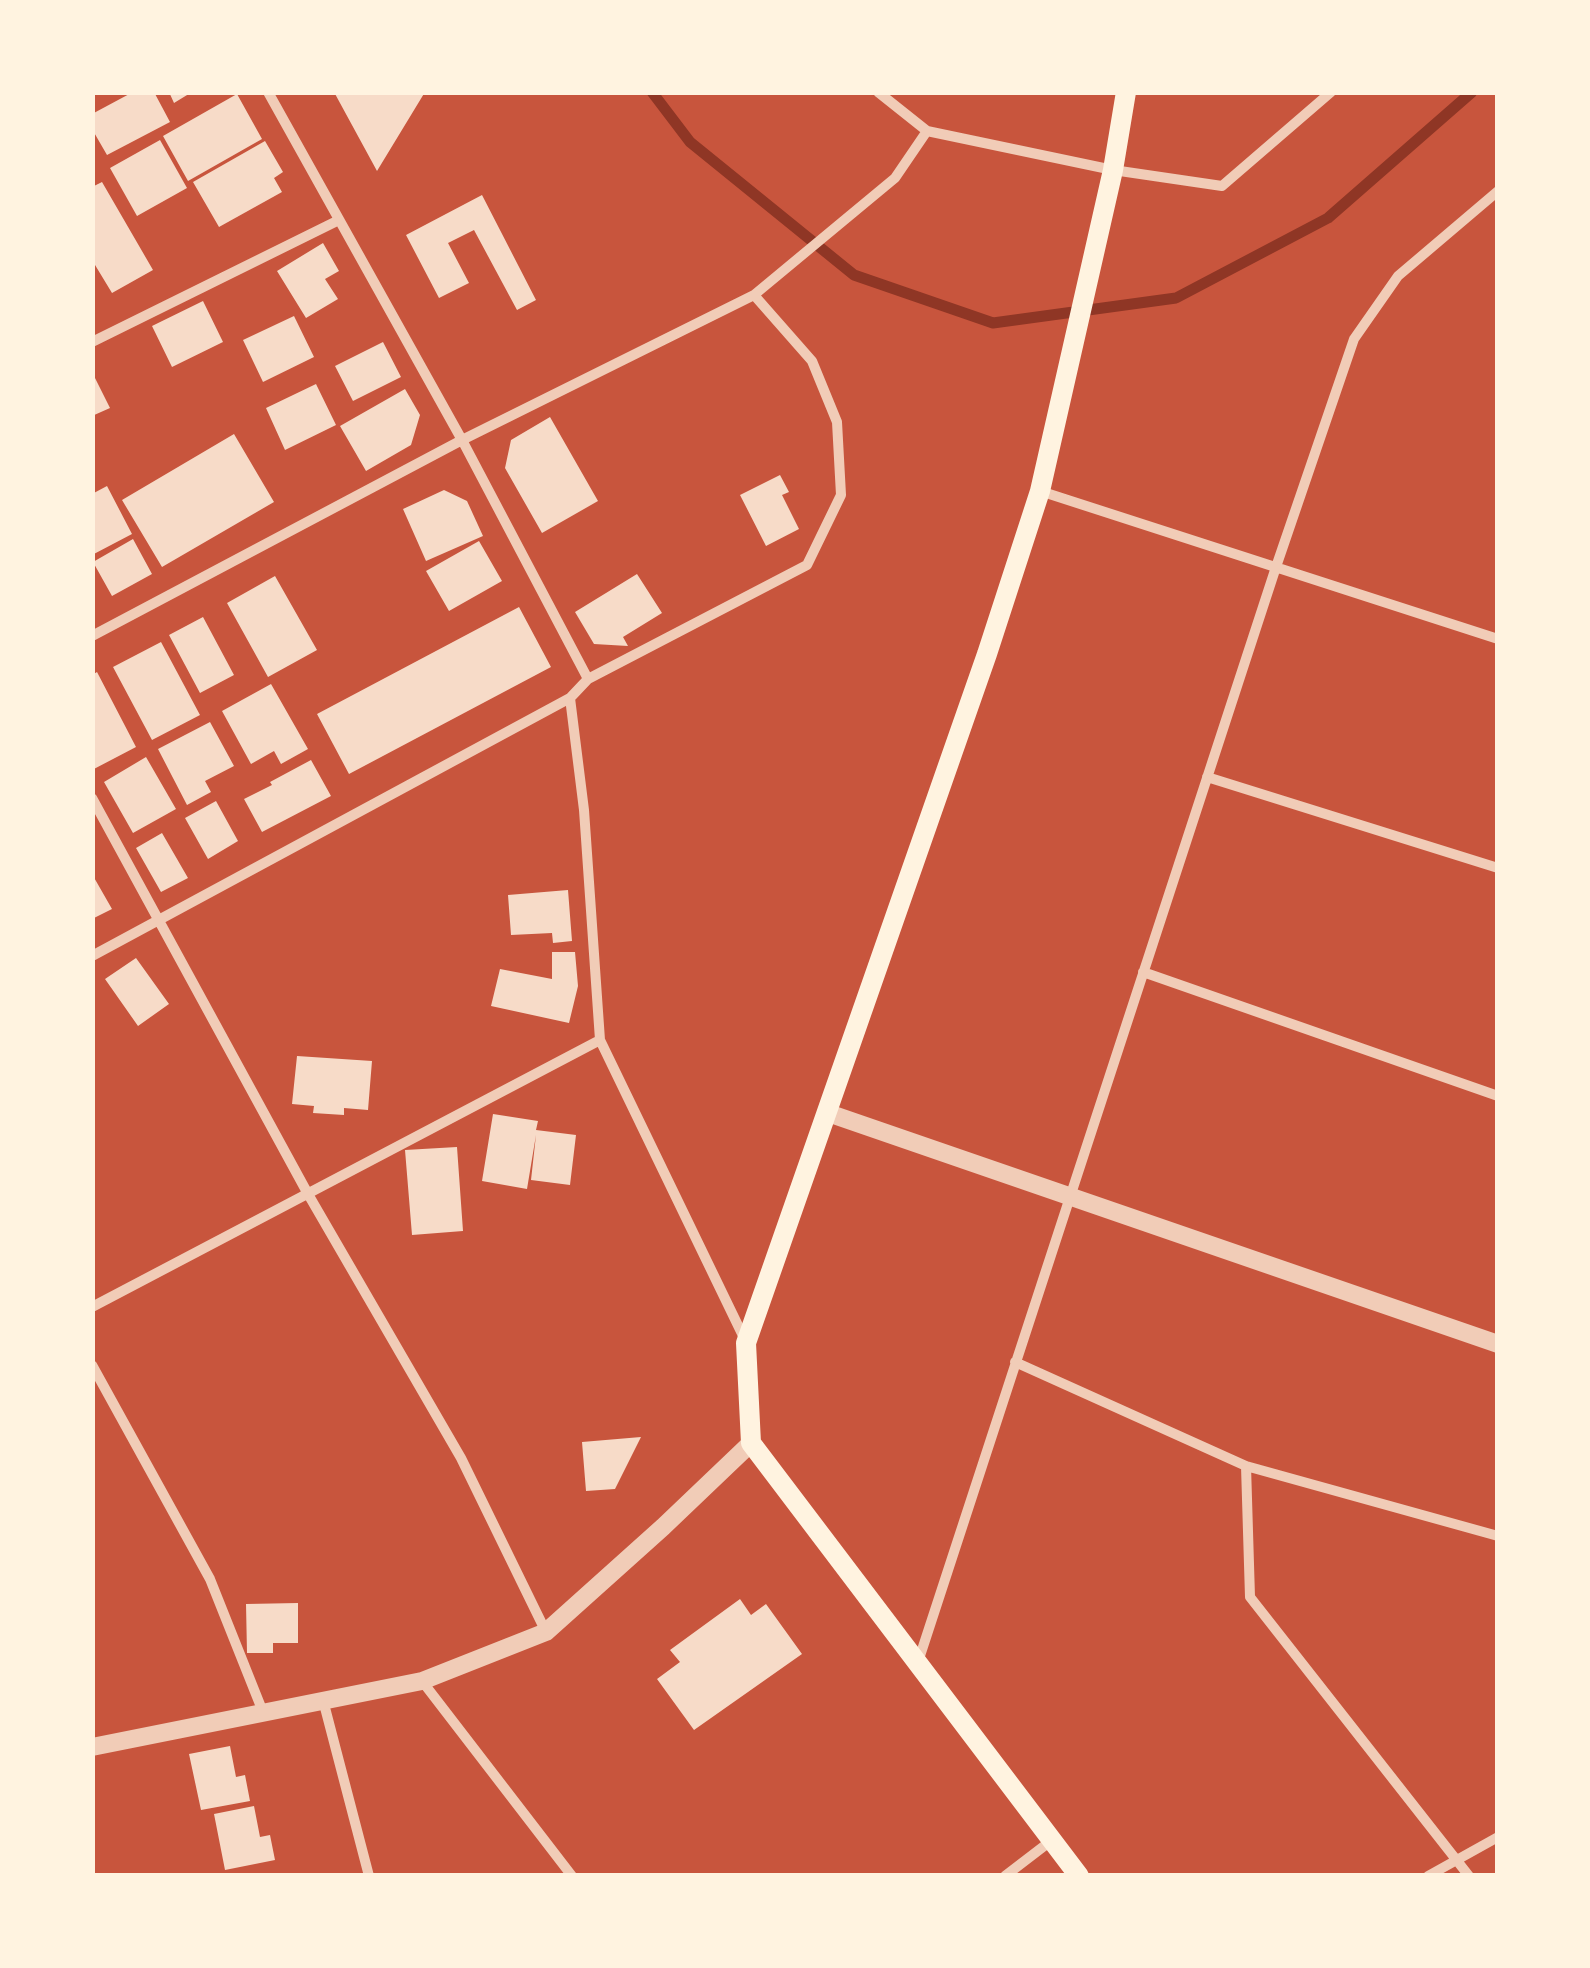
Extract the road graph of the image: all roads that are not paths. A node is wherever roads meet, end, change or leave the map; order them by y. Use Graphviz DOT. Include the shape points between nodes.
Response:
graph roads {
  1 [pos="268,92"];
  2 [pos="878,92"];
  3 [pos="1126,92"];
  4 [pos="1331,92"];
  5 [pos="927,131"];
  6 [pos="1113,170"];
  7 [pos="1498,191"];
  8 [pos="338,220"];
  9 [pos="754,294"];
  10 [pos="92,342"];
  11 [pos="462,440"];
  12 [pos="1040,491"];
  13 [pos="1276,567"];
  14 [pos="92,636"];
  15 [pos="1498,640"];
  16 [pos="588,679"];
  17 [pos="570,698"];
  18 [pos="1207,776"];
  19 [pos="92,798"];
  20 [pos="1498,868"];
  21 [pos="160,920"];
  22 [pos="92,956"];
  23 [pos="1143,972"];
  24 [pos="600,1040"];
  25 [pos="1498,1096"];
  26 [pos="828,1113"];
  27 [pos="308,1194"];
  28 [pos="1069,1197"];
  29 [pos="92,1307"];
  30 [pos="1496,1338"];
  31 [pos="746,1343"];
  32 [pos="1015,1362"];
  33 [pos="92,1365"];
  34 [pos="751,1443"];
  35 [pos="1246,1466"];
  36 [pos="1498,1536"];
  37 [pos="546,1632"];
  38 [pos="918,1663"];
  39 [pos="422,1681"];
  40 [pos="323,1700"];
  41 [pos="263,1712"];
  42 [pos="92,1747"];
  43 [pos="1498,1838"];
  44 [pos="1052,1840"];
  45 [pos="1457,1858"];
  46 [pos="369,1876"];
  47 [pos="572,1876"];
  48 [pos="1005,1876"];
  49 [pos="1079,1876"];
  50 [pos="1428,1876"];
  51 [pos="1469,1876"];
  1 -- 8 [label="street"];
  2 -- 5 [label="street"];
  3 -- 6 [label="main road"];
  4 -- 6 [label="street" via="1222,186"];
  5 -- 6 [label="street"];
  5 -- 9 [label="street" via="895,178"];
  6 -- 12 [label="main road"];
  7 -- 13 [label="street" via="1398,276 1354,339"];
  8 -- 10 [label="street"];
  8 -- 11 [label="street"];
  9 -- 11 [label="street"];
  9 -- 16 [label="street" via="812,361 837,422 841,496 808,565"];
  11 -- 14 [label="street"];
  11 -- 16 [label="street"];
  12 -- 13 [label="street"];
  12 -- 26 [label="main road"];
  13 -- 15 [label="street"];
  13 -- 18 [label="street"];
  16 -- 17 [label="street"];
  17 -- 21 [label="street"];
  17 -- 24 [label="street"];
  18 -- 20 [label="street"];
  18 -- 23 [label="street"];
  19 -- 21 [label="street"];
  21 -- 22 [label="street"];
  21 -- 27 [label="street"];
  23 -- 25 [label="street"];
  23 -- 28 [label="street"];
  24 -- 27 [label="street"];
  24 -- 31 [label="street"];
  26 -- 28 [label="street"];
  26 -- 31 [label="main road"];
  27 -- 29 [label="street"];
  27 -- 37 [label="street" via="460,1458"];
  28 -- 30 [label="street"];
  28 -- 32 [label="street"];
  31 -- 34 [label="main road"];
  32 -- 35 [label="street"];
  32 -- 38 [label="street"];
  33 -- 41 [label="street" via="210,1579"];
  34 -- 37 [label="street"];
  34 -- 38 [label="main road"];
  35 -- 36 [label="street"];
  35 -- 45 [label="street" via="1250,1597"];
  37 -- 39 [label="street"];
  38 -- 44 [label="main road"];
  39 -- 40 [label="street"];
  39 -- 47 [label="street"];
  40 -- 41 [label="street"];
  40 -- 46 [label="street"];
  41 -- 42 [label="street"];
  43 -- 45 [label="street"];
  44 -- 48 [label="street"];
  44 -- 49 [label="main road"];
  45 -- 50 [label="street"];
  45 -- 51 [label="street"];
}
